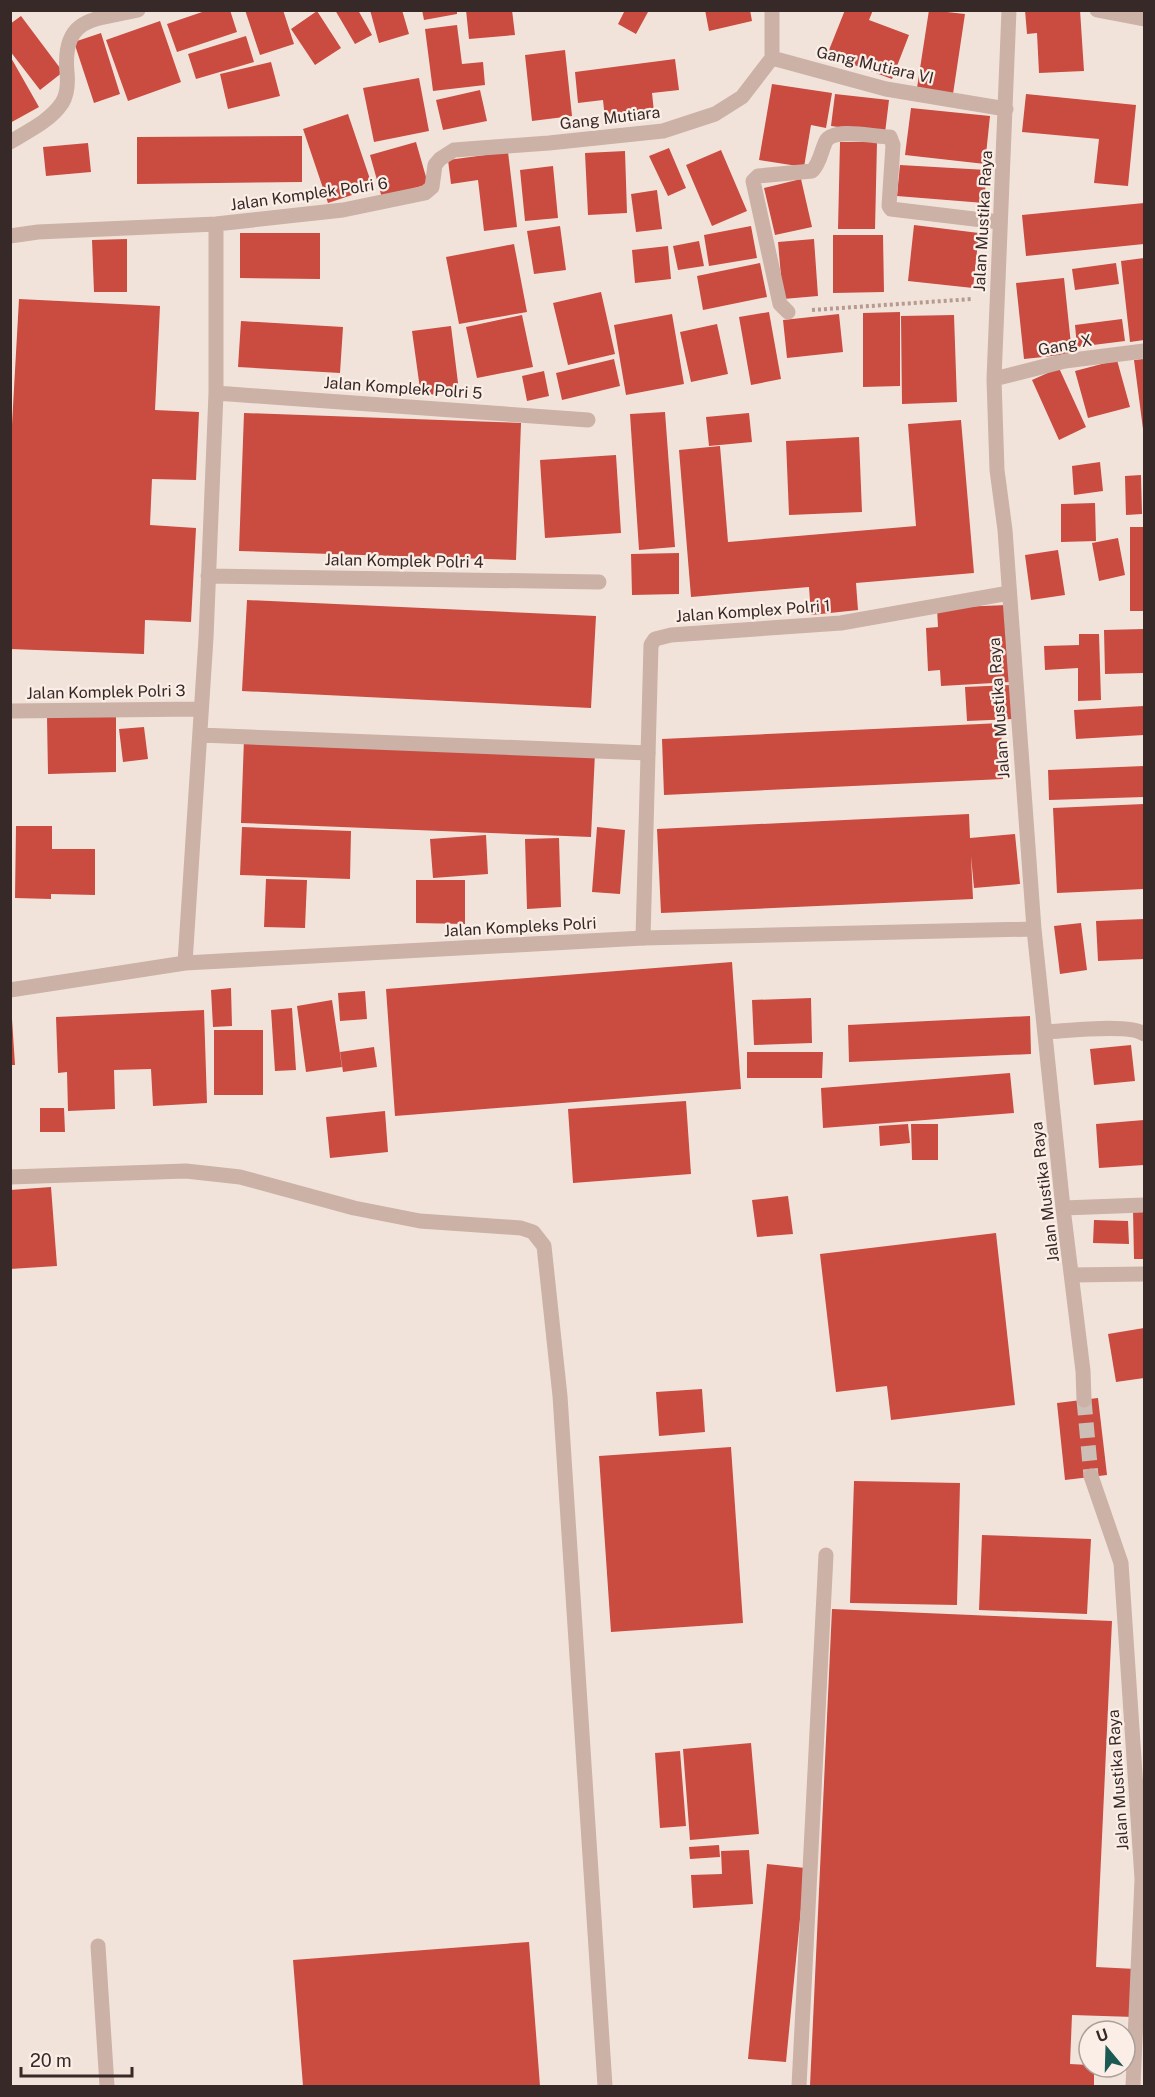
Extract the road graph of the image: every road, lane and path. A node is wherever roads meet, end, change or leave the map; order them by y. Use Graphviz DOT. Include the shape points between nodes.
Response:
graph roads {
  1 [pos="138,10"];
  2 [pos="772,10"];
  3 [pos="1009,10"];
  4 [pos="1097,10"];
  5 [pos="1144,19"];
  6 [pos="772,58"];
  7 [pos="1006,109"];
  8 [pos="10,142"];
  9 [pos="407,198"];
  10 [pos="999,222"];
  11 [pos="216,224"];
  12 [pos="10,236"];
  13 [pos="997,297"];
  14 [pos="788,312"];
  15 [pos="1144,351"];
  16 [pos="994,379"];
  17 [pos="216,393"];
  18 [pos="588,420"];
  19 [pos="208,576"];
  20 [pos="599,582"];
  21 [pos="1009,593"];
  22 [pos="201,709"];
  23 [pos="10,711"];
  24 [pos="200,735"];
  25 [pos="648,753"];
  26 [pos="1034,929"];
  27 [pos="643,938"];
  28 [pos="185,963"];
  29 [pos="10,990"];
  30 [pos="1046,1032"];
  31 [pos="1144,1034"];
  32 [pos="10,1177"];
  33 [pos="1144,1205"];
  34 [pos="1063,1208"];
  35 [pos="1144,1274"];
  36 [pos="1072,1275"];
  37 [pos="1083,1400"];
  38 [pos="1091,1476"];
  39 [pos="826,1555"];
  40 [pos="98,1946"];
  41 [pos="107,2086"];
  42 [pos="605,2086"];
  43 [pos="799,2086"];
  44 [pos="1132,2086"];
  1 -- 8 [label="street" via="87,22 75,29 66,53 68,85 64,101 46,119"];
  2 -- 6 [label="street"];
  3 -- 7 [label="street, Jalan Mustika Raya"];
  4 -- 5 [label="street"];
  6 -- 7 [label="street, Gang Mutiara VI" via="886,89"];
  6 -- 9 [label="street, Gang Mutiara" via="742,96 715,114 663,131 454,150 435,165 431,189"];
  7 -- 10 [label="street, Jalan Mustika Raya"];
  9 -- 11 [label="street, Jalan Komplek Polri 6" via="343,210"];
  10 -- 13 [label="street, Jalan Mustika Raya"];
  10 -- 14 [label="street" via="891,209 894,145 890,137 831,135 812,171 758,176 753,181 780,304"];
  11 -- 12 [label="street, Jalan Komplek Polri 6"];
  11 -- 17 [label="street"];
  13 -- 14 [label="path"];
  13 -- 16 [label="street, Jalan Mustika Raya"];
  15 -- 16 [label="street, Gang X" via="1065,361"];
  16 -- 21 [label="street, Jalan Mustika Raya"];
  17 -- 18 [label="street, Jalan Komplek Polri 5"];
  17 -- 19 [label="street"];
  19 -- 20 [label="street, Jalan Komplek Polri 4"];
  19 -- 22 [label="street"];
  21 -- 25 [label="street, Jalan Komplex Polri 1" via="841,623 655,639 651,645"];
  21 -- 26 [label="street, Jalan Mustika Raya"];
  22 -- 23 [label="street, Jalan Komplek Polri 3"];
  22 -- 24 [label="street"];
  24 -- 25 [label="street"];
  24 -- 28 [label="street"];
  25 -- 27 [label="street, Jalan Komplex Polri 1"];
  26 -- 27 [label="street, Jalan Kompleks Polri"];
  26 -- 30 [label="street, Jalan Mustika Raya"];
  27 -- 28 [label="street, Jalan Kompleks Polri"];
  28 -- 29 [label="street, Jalan Kompleks Polri"];
  30 -- 31 [label="street" via="1121,1028"];
  30 -- 34 [label="street, Jalan Mustika Raya"];
  32 -- 42 [label="street" via="186,1171 240,1178 420,1221 521,1228 533,1232 544,1246 561,1408"];
  33 -- 34 [label="street"];
  34 -- 36 [label="street, Jalan Mustika Raya"];
  35 -- 36 [label="street"];
  36 -- 37 [label="street, Jalan Mustika Raya"];
  38 -- 44 [label="street, Jalan Mustika Raya" via="1121,1563 1123,1586 1142,1879"];
  39 -- 43 [label="street"];
  40 -- 41 [label="street"];
}
